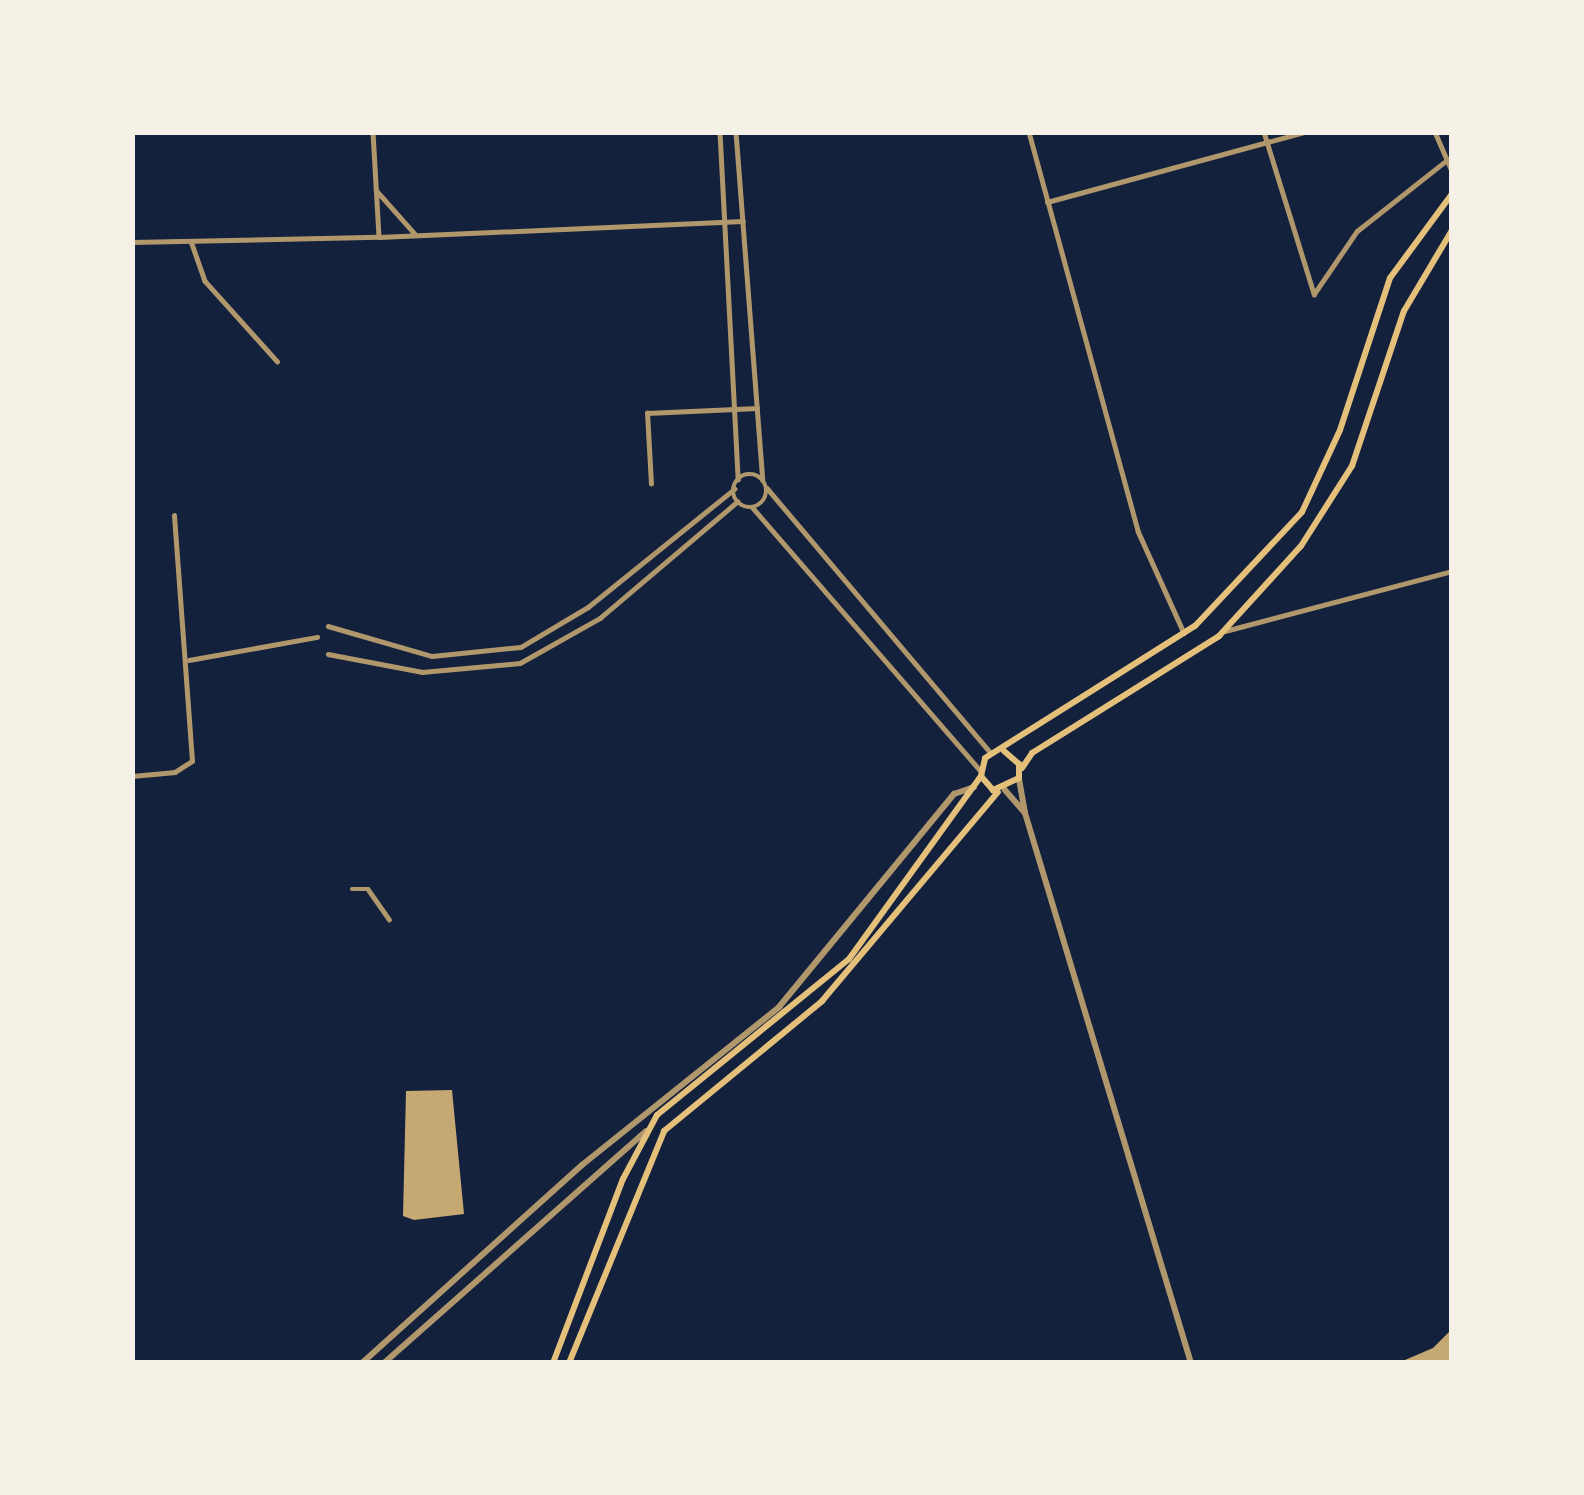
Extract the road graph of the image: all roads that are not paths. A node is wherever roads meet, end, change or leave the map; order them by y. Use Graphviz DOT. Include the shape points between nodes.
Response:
graph roads {
  1 [pos="373,132"];
  2 [pos="720,132"];
  3 [pos="736,132"];
  4 [pos="1029,132"];
  5 [pos="1264,132"];
  6 [pos="1304,132"];
  7 [pos="1435,132"];
  8 [pos="1267,142"];
  9 [pos="1447,160"];
  10 [pos="1452,171"];
  11 [pos="376,190"];
  12 [pos="1452,194"];
  13 [pos="1047,202"];
  14 [pos="725,221"];
  15 [pos="743,221"];
  16 [pos="1452,230"];
  17 [pos="416,236"];
  18 [pos="379,237"];
  19 [pos="191,241"];
  20 [pos="132,242"];
  21 [pos="277,361"];
  22 [pos="758,408"];
  23 [pos="732,410"];
  24 [pos="738,480"];
  25 [pos="763,480"];
  26 [pos="651,484"];
  27 [pos="767,488"];
  28 [pos="734,489"];
  29 [pos="737,502"];
  30 [pos="753,508"];
  31 [pos="173,516"];
  32 [pos="1452,571"];
  33 [pos="328,626"];
  34 [pos="1224,631"];
  35 [pos="1184,632"];
  36 [pos="317,637"];
  37 [pos="328,654"];
  38 [pos="189,660"];
  39 [pos="1004,751"];
  40 [pos="991,753"];
  41 [pos="981,773"];
  42 [pos="1020,775"];
  43 [pos="132,776"];
  44 [pos="977,786"];
  45 [pos="1002,791"];
  46 [pos="1025,813"];
  47 [pos="352,889"];
  48 [pos="389,919"];
  49 [pos="646,1131"];
  50 [pos="362,1363"];
  51 [pos="384,1363"];
  52 [pos="554,1363"];
  53 [pos="569,1363"];
  54 [pos="1191,1363"];
  1 -- 11 [label="street"];
  2 -- 14 [label="street"];
  3 -- 15 [label="street"];
  4 -- 13 [label="street"];
  5 -- 8 [label="street"];
  6 -- 8 [label="street"];
  7 -- 9 [label="street"];
  8 -- 9 [label="street" via="1313,293 1357,231"];
  8 -- 13 [label="street"];
  9 -- 10 [label="street"];
  11 -- 17 [label="street"];
  11 -- 18 [label="street"];
  12 -- 35 [label="main road" via="1390,278 1340,430 1302,512 1241,585"];
  13 -- 35 [label="street" via="1138,531"];
  14 -- 15 [label="street"];
  14 -- 17 [label="street"];
  14 -- 23 [label="street"];
  15 -- 22 [label="street"];
  16 -- 34 [label="main road" via="1404,311 1332,504"];
  17 -- 18 [label="street"];
  18 -- 19 [label="street"];
  19 -- 20 [label="street"];
  19 -- 21 [label="street" via="205,280"];
  22 -- 23 [label="street"];
  22 -- 25 [label="street"];
  23 -- 24 [label="street"];
  23 -- 26 [label="street" via="647,412"];
  24 -- 25 [label="street"];
  24 -- 28 [label="street"];
  25 -- 27 [label="street"];
  27 -- 30 [label="street"];
  27 -- 40 [label="street"];
  28 -- 29 [label="street"];
  28 -- 33 [label="street" via="588,607 521,647 432,656"];
  29 -- 30 [label="street"];
  29 -- 37 [label="street" via="600,618 544,654 448,674"];
  30 -- 41 [label="street"];
  31 -- 38 [label="street"];
  32 -- 34 [label="street"];
  34 -- 42 [label="main road" via="1032,753"];
  35 -- 39 [label="main road"];
  36 -- 38 [label="street"];
  38 -- 43 [label="street" via="192,761 175,772"];
  39 -- 40 [label="main road"];
  39 -- 42 [label="main road"];
  40 -- 41 [label="main road"];
  41 -- 44 [label="main road"];
  41 -- 45 [label="main road"];
  42 -- 45 [label="main road"];
  42 -- 46 [label="street"];
  44 -- 49 [label="main road" via="849,959"];
  44 -- 50 [label="street" via="954,794 779,1007 582,1165"];
  45 -- 46 [label="street"];
  45 -- 53 [label="main road" via="822,1001 664,1131"];
  46 -- 54 [label="street"];
  47 -- 48 [label="street" via="368,889"];
  49 -- 51 [label="street"];
  49 -- 52 [label="main road"];
}
